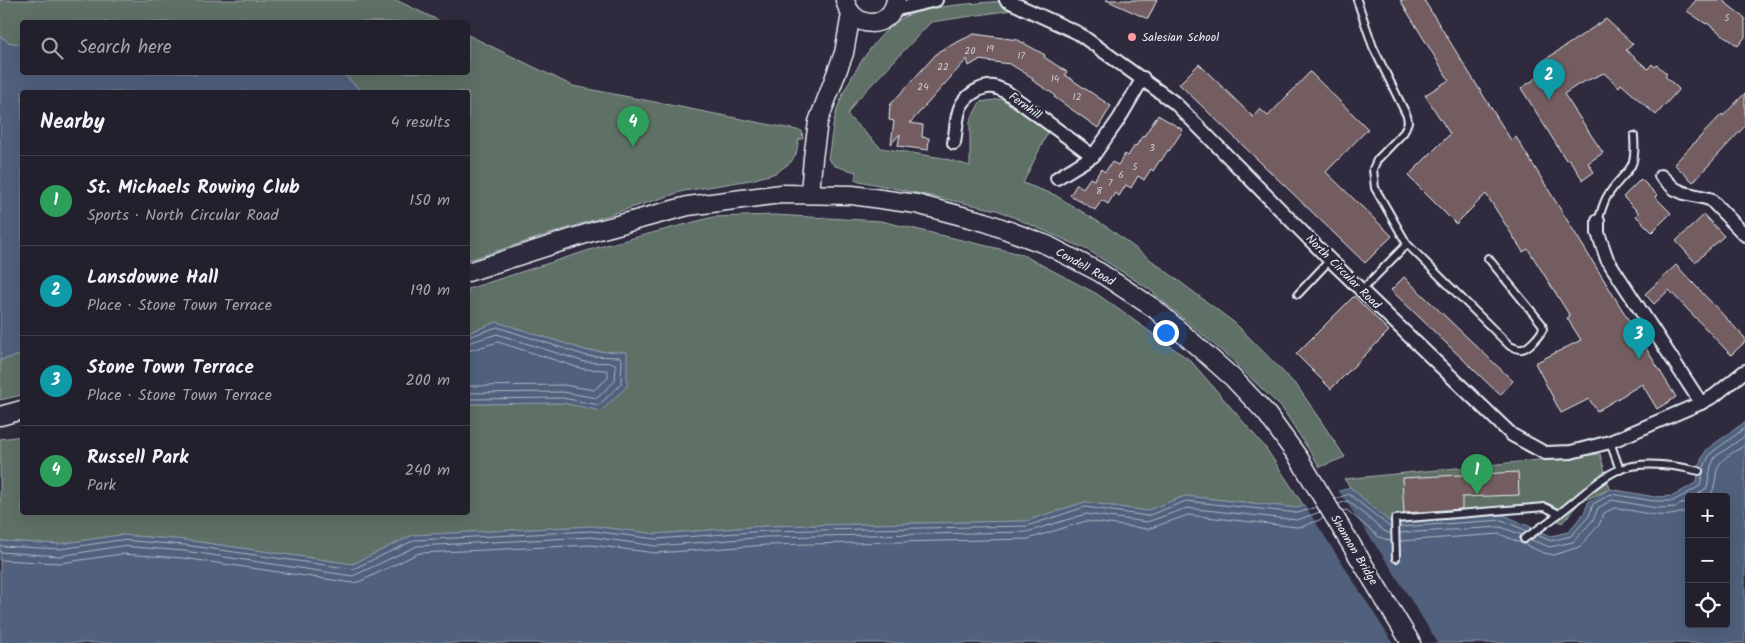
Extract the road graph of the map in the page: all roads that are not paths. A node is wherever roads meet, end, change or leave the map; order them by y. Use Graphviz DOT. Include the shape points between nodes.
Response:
graph roads {
  1 [pos="936,0"];
  2 [pos="1006,0"];
  3 [pos="1357,0"];
  4 [pos="895,5"];
  5 [pos="848,7"];
  6 [pos="869,23"];
  7 [pos="844,53"];
  8 [pos="1143,78"];
  9 [pos="1634,136"];
  10 [pos="954,143"];
  11 [pos="1093,156"];
  12 [pos="1661,176"];
  13 [pos="1057,178"];
  14 [pos="810,193"];
  15 [pos="1598,221"];
  16 [pos="1745,235"];
  17 [pos="1407,244"];
  18 [pos="1488,258"];
  19 [pos="1330,260"];
  20 [pos="470,271"];
  21 [pos="1361,291"];
  22 [pos="1298,294"];
  23 [pos="1745,371"];
  24 [pos="1701,404"];
  25 [pos="20,411"];
  26 [pos="0,416"];
  27 [pos="1610,442"];
  28 [pos="1298,457"];
  29 [pos="1620,470"];
  30 [pos="1699,471"];
  31 [pos="1559,514"];
  32 [pos="1524,539"];
  33 [pos="1396,558"];
  34 [pos="1410,643"];
  1 -- 4 [label="street"];
  2 -- 8 [label="street, North Circular Road" via="1078,33"];
  3 -- 17 [label="lane" via="1373,47 1407,116 1407,127 1377,160 1373,169 1375,188"];
  4 -- 6 [label="main road" via="883,20"];
  5 -- 6 [label="main road" via="856,18"];
  5 -- 7 [label="main road"];
  6 -- 7 [label="main road"];
  7 -- 14 [label="main road" via="818,122"];
  8 -- 11 [label="street"];
  8 -- 19 [label="street, North Circular Road" via="1175,103"];
  9 -- 15 [label="lane" via="1635,155 1631,168 1607,196"];
  10 -- 11 [label="street, Fernhill" via="960,109 965,100 984,87 995,87"];
  11 -- 13 [label="street"];
  12 -- 16 [label="street" via="1684,194 1710,200"];
  14 -- 20 [label="main road, Condell Road" via="688,206"];
  14 -- 28 [label="main road, Condell Road" via="916,204 985,222 1047,245 1099,272 1156,309 1233,378 1266,413"];
  15 -- 24 [label="street" via="1598,233 1607,259"];
  17 -- 18 [label="lane" via="1510,346 1521,350 1544,329"];
  17 -- 21 [label="lane"];
  19 -- 21 [label="street, North Circular Road"];
  19 -- 22 [label="lane"];
  21 -- 27 [label="street, North Circular Road" via="1512,435 1545,453 1571,452"];
  23 -- 24 [label="street, North Circular Road"];
  24 -- 27 [label="street, North Circular Road"];
  25 -- 26 [label="main road"];
  27 -- 29 [label="lane"];
  28 -- 34 [label="main road, Shannon Bridge"];
  29 -- 30 [label="lane" via="1647,465 1679,466"];
  29 -- 31 [label="lane" via="1602,479"];
  31 -- 32 [label="lane"];
  31 -- 33 [label="lane" via="1545,506 1395,519"];
}
